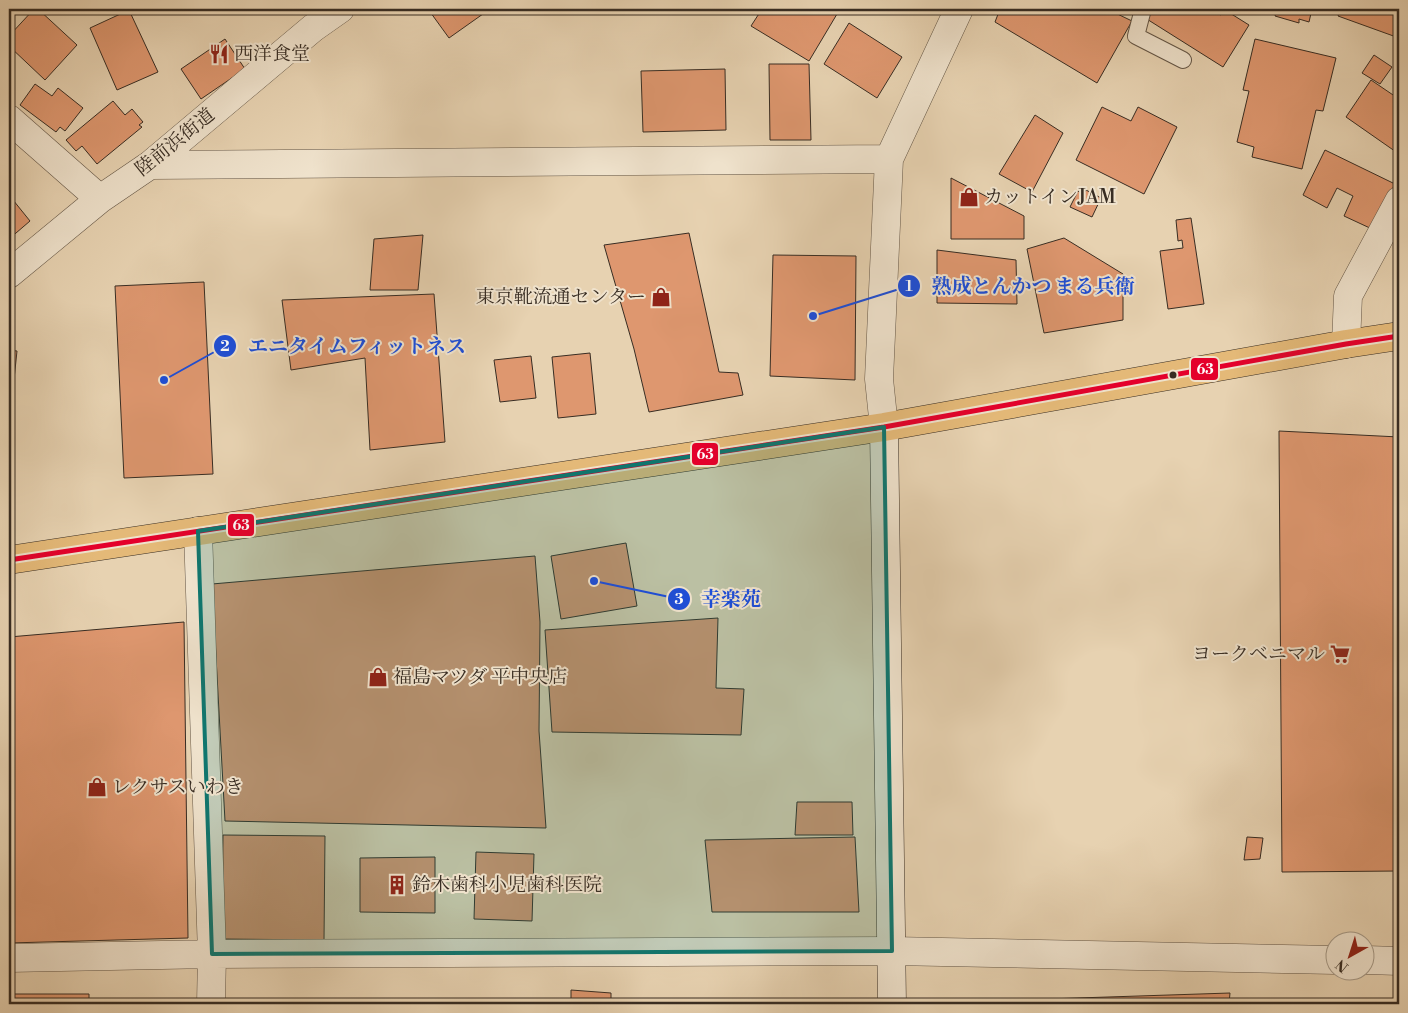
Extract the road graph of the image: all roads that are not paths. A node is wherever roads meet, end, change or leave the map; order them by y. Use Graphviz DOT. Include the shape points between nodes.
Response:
graph roads {
  1 [pos="340,9"];
  2 [pos="959,9"];
  3 [pos="1142,9"];
  4 [pos="1183,60"];
  5 [pos="9,119"];
  6 [pos="889,159"];
  7 [pos="150,165"];
  8 [pos="100,199"];
  9 [pos="1399,201"];
  10 [pos="9,274"];
  11 [pos="1399,336"];
  12 [pos="1346,344"];
  13 [pos="884,427"];
  14 [pos="198,531"];
  15 [pos="9,560"];
  16 [pos="892,951"];
  17 [pos="212,954"];
  18 [pos="9,958"];
  19 [pos="1326,960"];
  20 [pos="1376,960"];
  21 [pos="1399,961"];
  22 [pos="211,1004"];
  23 [pos="892,1004"];
  1 -- 7 [label="street, 陸前浜街道"];
  2 -- 6 [label="street"];
  3 -- 4 [label="lane" via="1136,36"];
  5 -- 8 [label="street"];
  6 -- 7 [label="street"];
  6 -- 13 [label="street" via="879,379"];
  7 -- 8 [label="street, 陸前浜街道"];
  8 -- 10 [label="street, 陸前浜街道"];
  9 -- 12 [label="street" via="1348,296"];
  11 -- 12 [label="main road"];
  12 -- 13 [label="main road"];
  13 -- 14 [label="main road"];
  13 -- 16 [label="street"];
  14 -- 15 [label="main road"];
  14 -- 17 [label="street"];
  16 -- 17 [label="street"];
  16 -- 19 [label="street"];
  16 -- 23 [label="street"];
  17 -- 18 [label="street"];
  17 -- 22 [label="street"];
  20 -- 21 [label="street"];
}
